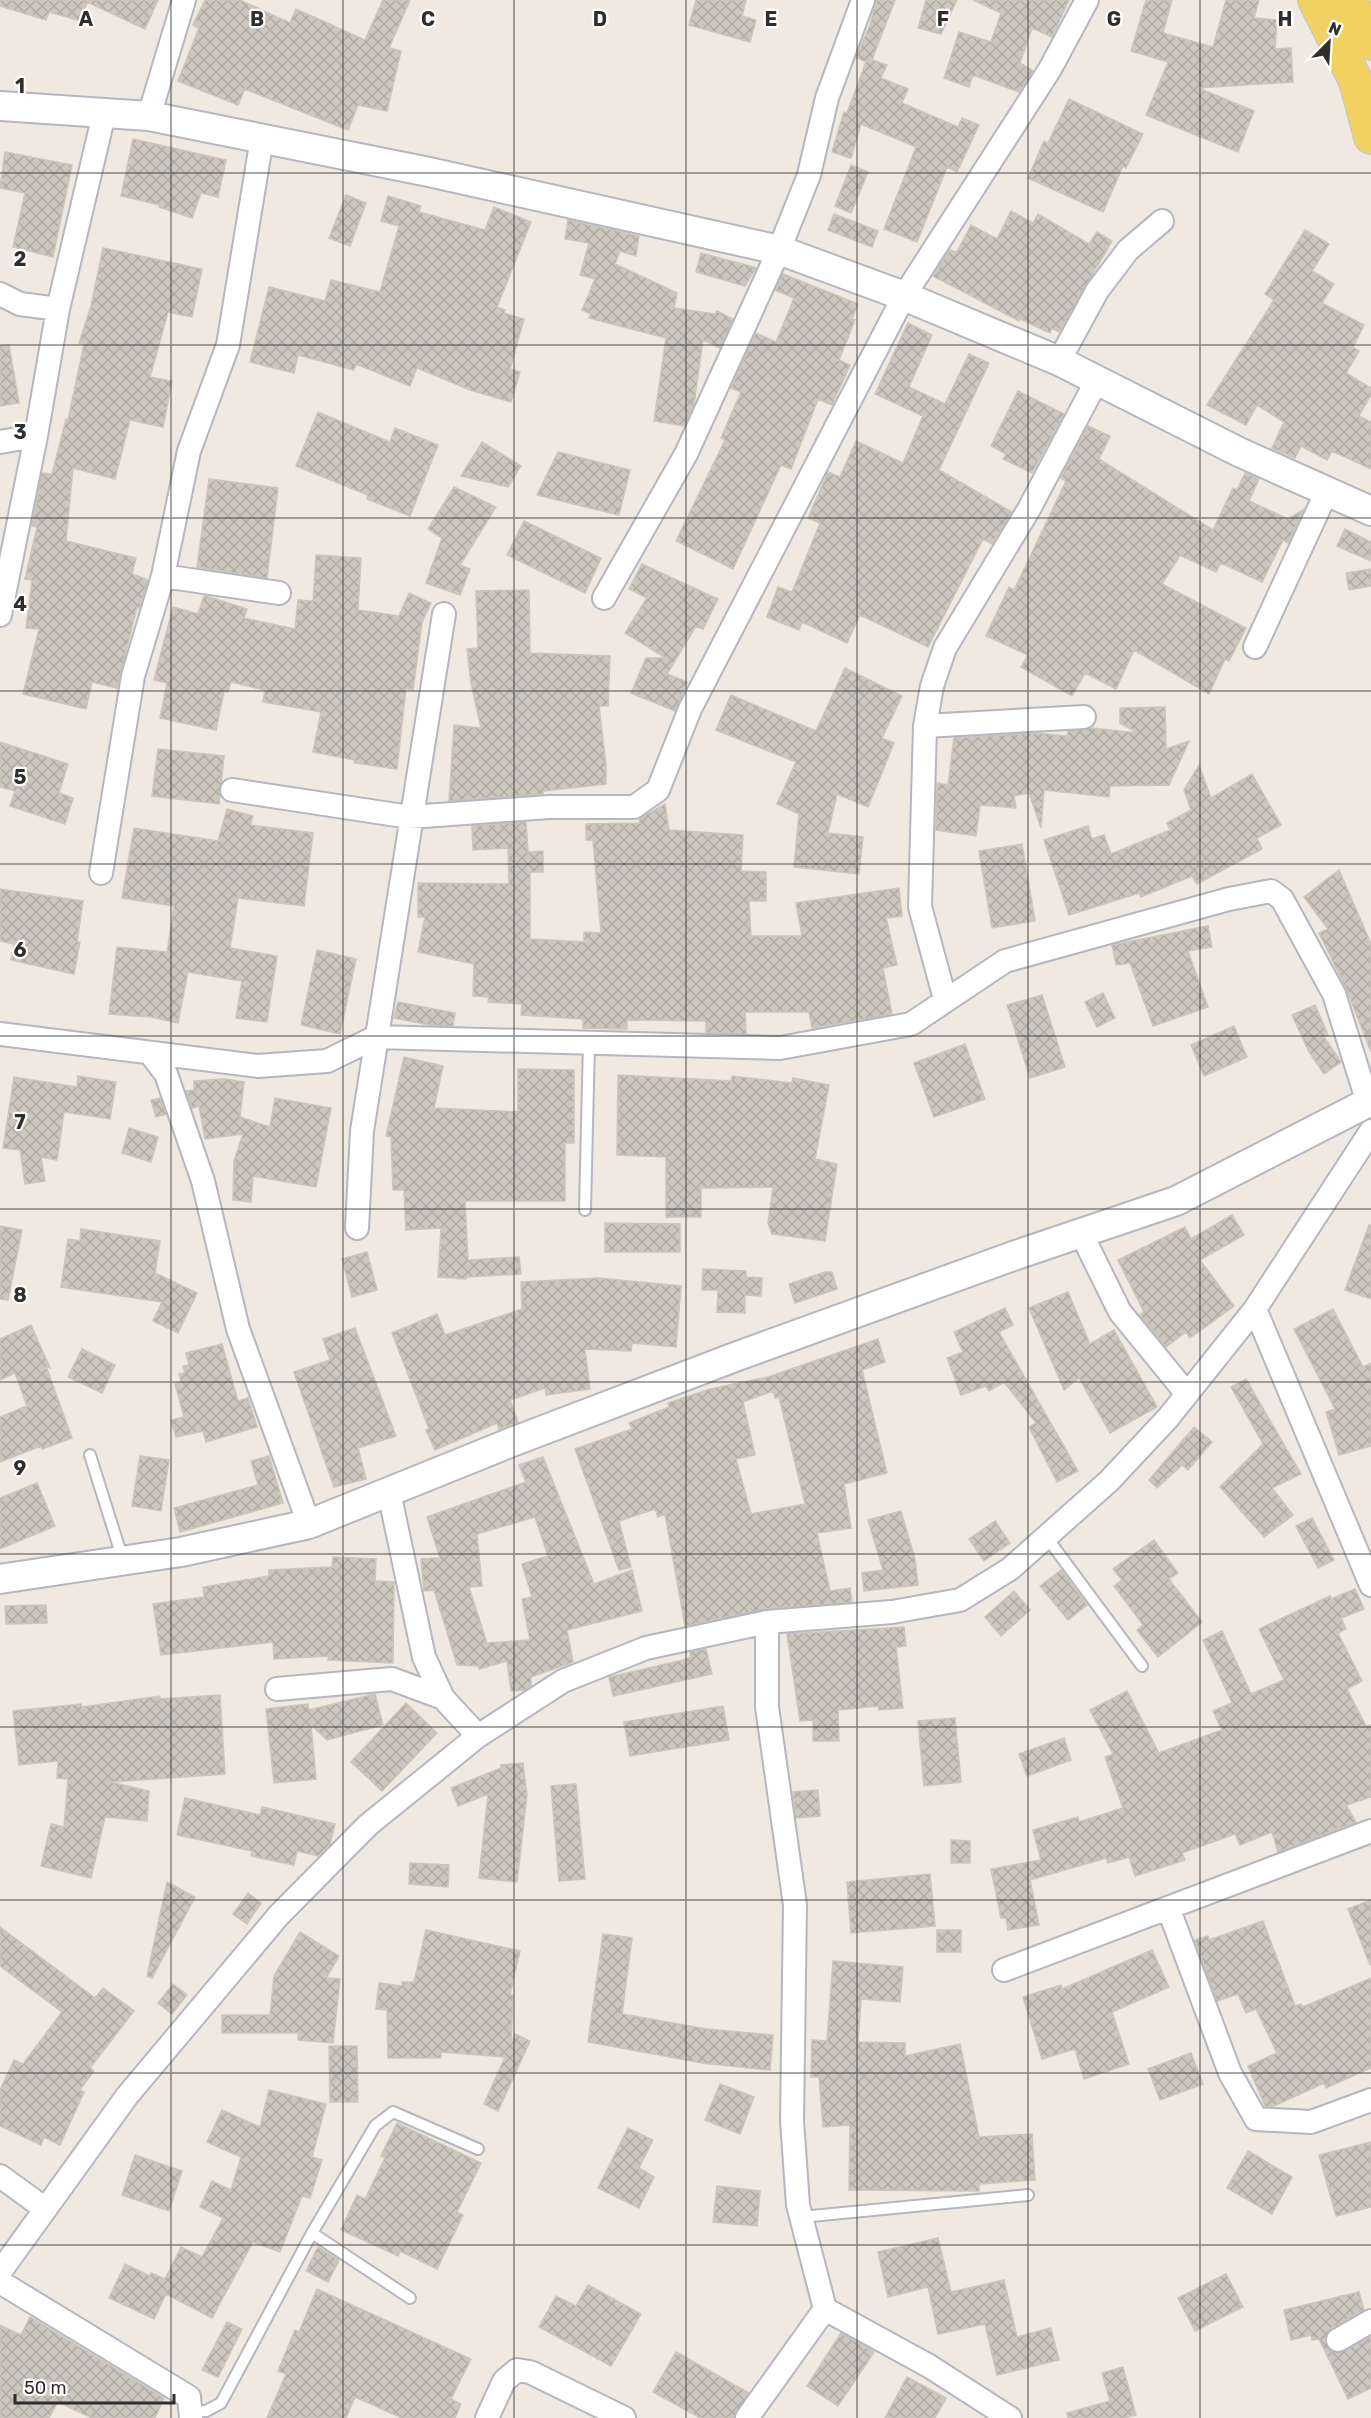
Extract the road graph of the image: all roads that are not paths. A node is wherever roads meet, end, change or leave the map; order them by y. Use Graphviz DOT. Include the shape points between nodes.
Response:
graph roads {
  1 [pos="184,0"];
  2 [pos="863,0"];
  3 [pos="1087,0"];
  4 [pos="1315,0"];
  5 [pos="1350,0"];
  6 [pos="1371,43"];
  7 [pos="0,106"];
  8 [pos="104,114"];
  9 [pos="149,116"];
  10 [pos="1371,137"];
  11 [pos="262,138"];
  12 [pos="1162,220"];
  13 [pos="779,250"];
  14 [pos="0,294"];
  15 [pos="904,296"];
  16 [pos="58,309"];
  17 [pos="1059,361"];
  18 [pos="1097,380"];
  19 [pos="36,436"];
  20 [pos="0,442"];
  21 [pos="1327,491"];
  22 [pos="1371,511"];
  23 [pos="163,576"];
  24 [pos="279,592"];
  25 [pos="604,598"];
  26 [pos="444,614"];
  27 [pos="0,615"];
  28 [pos="1255,647"];
  29 [pos="1084,717"];
  30 [pos="924,726"];
  31 [pos="232,790"];
  32 [pos="410,817"];
  33 [pos="101,873"];
  34 [pos="945,999"];
  35 [pos="0,1034"];
  36 [pos="376,1037"];
  37 [pos="589,1042"];
  38 [pos="150,1053"];
  39 [pos="1369,1102"];
  40 [pos="1371,1131"];
  41 [pos="585,1210"];
  42 [pos="357,1228"];
  43 [pos="1081,1233"];
  44 [pos="1255,1309"];
  45 [pos="1187,1394"];
  46 [pos="90,1455"];
  47 [pos="389,1492"];
  48 [pos="309,1524"];
  49 [pos="1045,1535"];
  50 [pos="123,1561"];
  51 [pos="0,1579"];
  52 [pos="1371,1585"];
  53 [pos="767,1622"];
  54 [pos="1142,1666"];
  55 [pos="277,1689"];
  56 [pos="443,1698"];
  57 [pos="478,1736"];
  58 [pos="1371,1831"];
  59 [pos="1169,1910"];
  60 [pos="1004,1970"];
  61 [pos="1371,2100"];
  62 [pos="478,2149"];
  63 [pos="0,2176"];
  64 [pos="1028,2194"];
  65 [pos="44,2208"];
  66 [pos="801,2217"];
  67 [pos="312,2233"];
  68 [pos="0,2272"];
  69 [pos="0,2282"];
  70 [pos="410,2298"];
  71 [pos="825,2309"];
  72 [pos="1371,2321"];
  73 [pos="1338,2340"];
  74 [pos="191,2415"];
  75 [pos="487,2418"];
  76 [pos="624,2418"];
  77 [pos="747,2418"];
  78 [pos="1010,2418"];
  1 -- 9 [label="street"];
  2 -- 13 [label="street" via="827,98 809,176"];
  3 -- 15 [label="street" via="1050,69"];
  4 -- 10 [label="main road" via="1356,81"];
  5 -- 6 [label="main road"];
  7 -- 8 [label="street"];
  8 -- 9 [label="street"];
  8 -- 16 [label="street"];
  9 -- 11 [label="street"];
  11 -- 13 [label="street"];
  11 -- 23 [label="street" via="228,345 189,451"];
  12 -- 17 [label="street" via="1128,250 1097,291"];
  13 -- 15 [label="street"];
  13 -- 25 [label="street" via="686,454"];
  14 -- 16 [label="street" via="20,304"];
  15 -- 17 [label="street"];
  15 -- 32 [label="street" via="690,709 658,790 634,807 549,807"];
  16 -- 19 [label="street"];
  17 -- 18 [label="street"];
  18 -- 21 [label="street" via="1239,452"];
  18 -- 30 [label="street" via="1029,509 945,648"];
  19 -- 20 [label="street"];
  19 -- 27 [label="street"];
  21 -- 22 [label="street"];
  21 -- 28 [label="street"];
  23 -- 24 [label="street"];
  23 -- 33 [label="street" via="133,676"];
  26 -- 32 [label="street"];
  29 -- 30 [label="street"];
  30 -- 34 [label="street" via="920,907"];
  31 -- 32 [label="street"];
  32 -- 36 [label="street"];
  34 -- 37 [label="street" via="911,1024 780,1048"];
  34 -- 39 [label="street" via="1005,961 1229,898 1271,891 1282,899 1334,994"];
  35 -- 38 [label="street"];
  36 -- 37 [label="street"];
  36 -- 38 [label="street" via="327,1060 258,1066"];
  36 -- 42 [label="street" via="362,1131"];
  37 -- 41 [label="lane"];
  38 -- 48 [label="street" via="166,1074 203,1181 238,1329"];
  39 -- 43 [label="street" via="1176,1201"];
  40 -- 44 [label="street"];
  43 -- 45 [label="street" via="1120,1312"];
  43 -- 47 [label="street" via="723,1362"];
  44 -- 45 [label="street"];
  44 -- 52 [label="street"];
  45 -- 49 [label="street" via="1109,1480"];
  46 -- 50 [label="lane"];
  47 -- 48 [label="street"];
  47 -- 56 [label="street" via="424,1658"];
  48 -- 50 [label="street"];
  49 -- 53 [label="street" via="1010,1569 960,1600 892,1612"];
  49 -- 54 [label="lane"];
  50 -- 51 [label="street"];
  53 -- 57 [label="street" via="636,1652 563,1681"];
  53 -- 66 [label="street" via="767,1707 795,1905 792,2121"];
  55 -- 56 [label="street" via="392,1679"];
  56 -- 57 [label="street"];
  57 -- 65 [label="street" via="368,1826 279,1915 127,2096"];
  58 -- 59 [label="street"];
  59 -- 60 [label="street"];
  59 -- 61 [label="street" via="1230,2073 1256,2119 1311,2122"];
  62 -- 67 [label="lane" via="393,2112 375,2126"];
  63 -- 65 [label="street"];
  64 -- 66 [label="lane"];
  65 -- 68 [label="street"];
  66 -- 71 [label="street"];
  67 -- 70 [label="lane"];
  67 -- 74 [label="lane" via="220,2403"];
  69 -- 74 [label="street" via="189,2397"];
  71 -- 77 [label="street"];
  71 -- 78 [label="street" via="929,2366"];
  72 -- 73 [label="street"];
  75 -- 76 [label="street" via="504,2381 517,2370 530,2372"];
}
